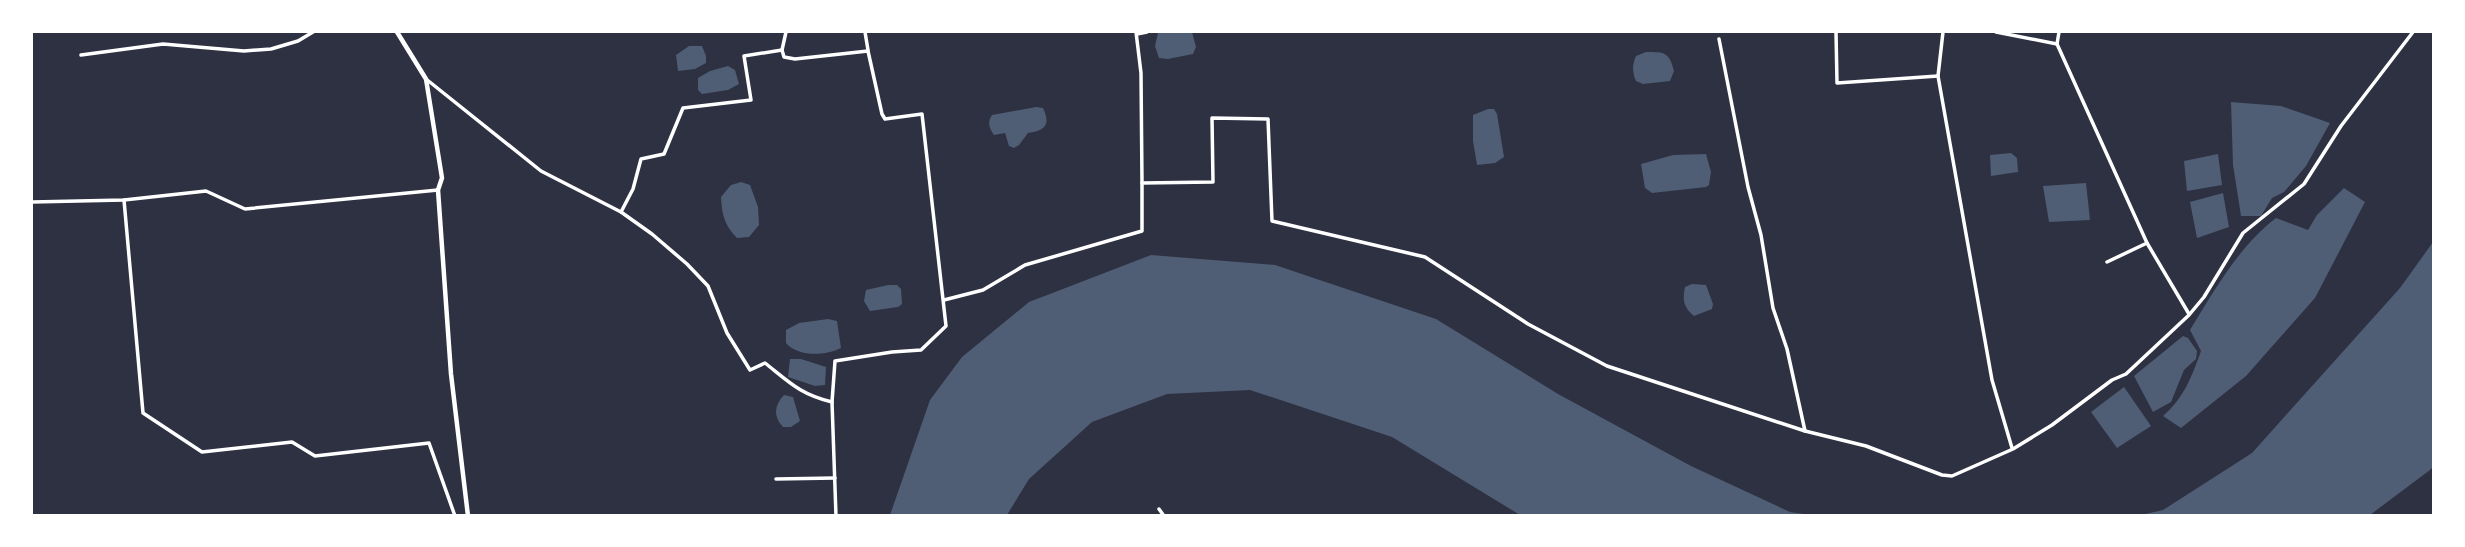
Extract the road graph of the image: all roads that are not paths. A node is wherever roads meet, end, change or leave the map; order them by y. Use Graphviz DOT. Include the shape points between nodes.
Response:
graph roads {
  1 [pos="313,32"];
  2 [pos="397,32"];
  3 [pos="786,32"];
  4 [pos="865,32"];
  5 [pos="1147,32"];
  6 [pos="1836,32"];
  7 [pos="1942,32"];
  8 [pos="1996,32"];
  9 [pos="2059,32"];
  10 [pos="2413,32"];
  11 [pos="1137,33"];
  12 [pos="1720,39"];
  13 [pos="2057,44"];
  14 [pos="782,50"];
  15 [pos="868,51"];
  16 [pos="81,55"];
  17 [pos="1938,76"];
  18 [pos="426,79"];
  19 [pos="1142,183"];
  20 [pos="438,190"];
  21 [pos="124,200"];
  22 [pos="32,202"];
  23 [pos="621,212"];
  24 [pos="2147,243"];
  25 [pos="2107,262"];
  26 [pos="943,300"];
  27 [pos="2189,315"];
  28 [pos="832,402"];
  29 [pos="1804,431"];
  30 [pos="2013,450"];
  31 [pos="835,478"];
  32 [pos="776,479"];
  33 [pos="1159,509"];
  34 [pos="455,516"];
  35 [pos="468,516"];
  36 [pos="835,516"];
  37 [pos="1164,516"];
  1 -- 16 [label="street" via="271,49 163,44"];
  2 -- 18 [label="street"];
  3 -- 14 [label="street"];
  4 -- 15 [label="street"];
  5 -- 11 [label="street"];
  6 -- 17 [label="street" via="1837,83"];
  7 -- 17 [label="street"];
  8 -- 13 [label="street"];
  9 -- 13 [label="street"];
  10 -- 27 [label="street" via="2341,126 2304,184 2243,233"];
  11 -- 19 [label="street"];
  12 -- 29 [label="street" via="1773,308 1787,349"];
  13 -- 24 [label="street"];
  14 -- 15 [label="street" via="784,57 795,59"];
  14 -- 23 [label="street" via="744,56 751,100 683,108 664,154 641,159"];
  15 -- 26 [label="street" via="885,119 922,114"];
  17 -- 30 [label="street" via="1992,380"];
  18 -- 20 [label="street" via="442,178"];
  18 -- 23 [label="street" via="541,171"];
  19 -- 26 [label="street" via="1142,231 1025,265 983,290"];
  19 -- 29 [label="street" via="1213,182 1212,118 1269,120 1272,220 1425,257 1528,324 1607,366"];
  20 -- 21 [label="street" via="246,209 206,191"];
  20 -- 35 [label="street"];
  21 -- 22 [label="street"];
  21 -- 34 [label="street" via="143,412 202,452 292,442 315,456 429,443"];
  23 -- 28 [label="street" via="708,286 727,333 750,370 765,363 801,392"];
  24 -- 25 [label="street"];
  24 -- 27 [label="street"];
  26 -- 28 [label="street" via="946,326 920,350 835,361"];
  27 -- 30 [label="street" via="2126,374"];
  28 -- 31 [label="street"];
  29 -- 30 [label="street" via="1866,446 1952,476"];
  31 -- 32 [label="street"];
  31 -- 36 [label="street"];
  33 -- 37 [label="street"];
}
